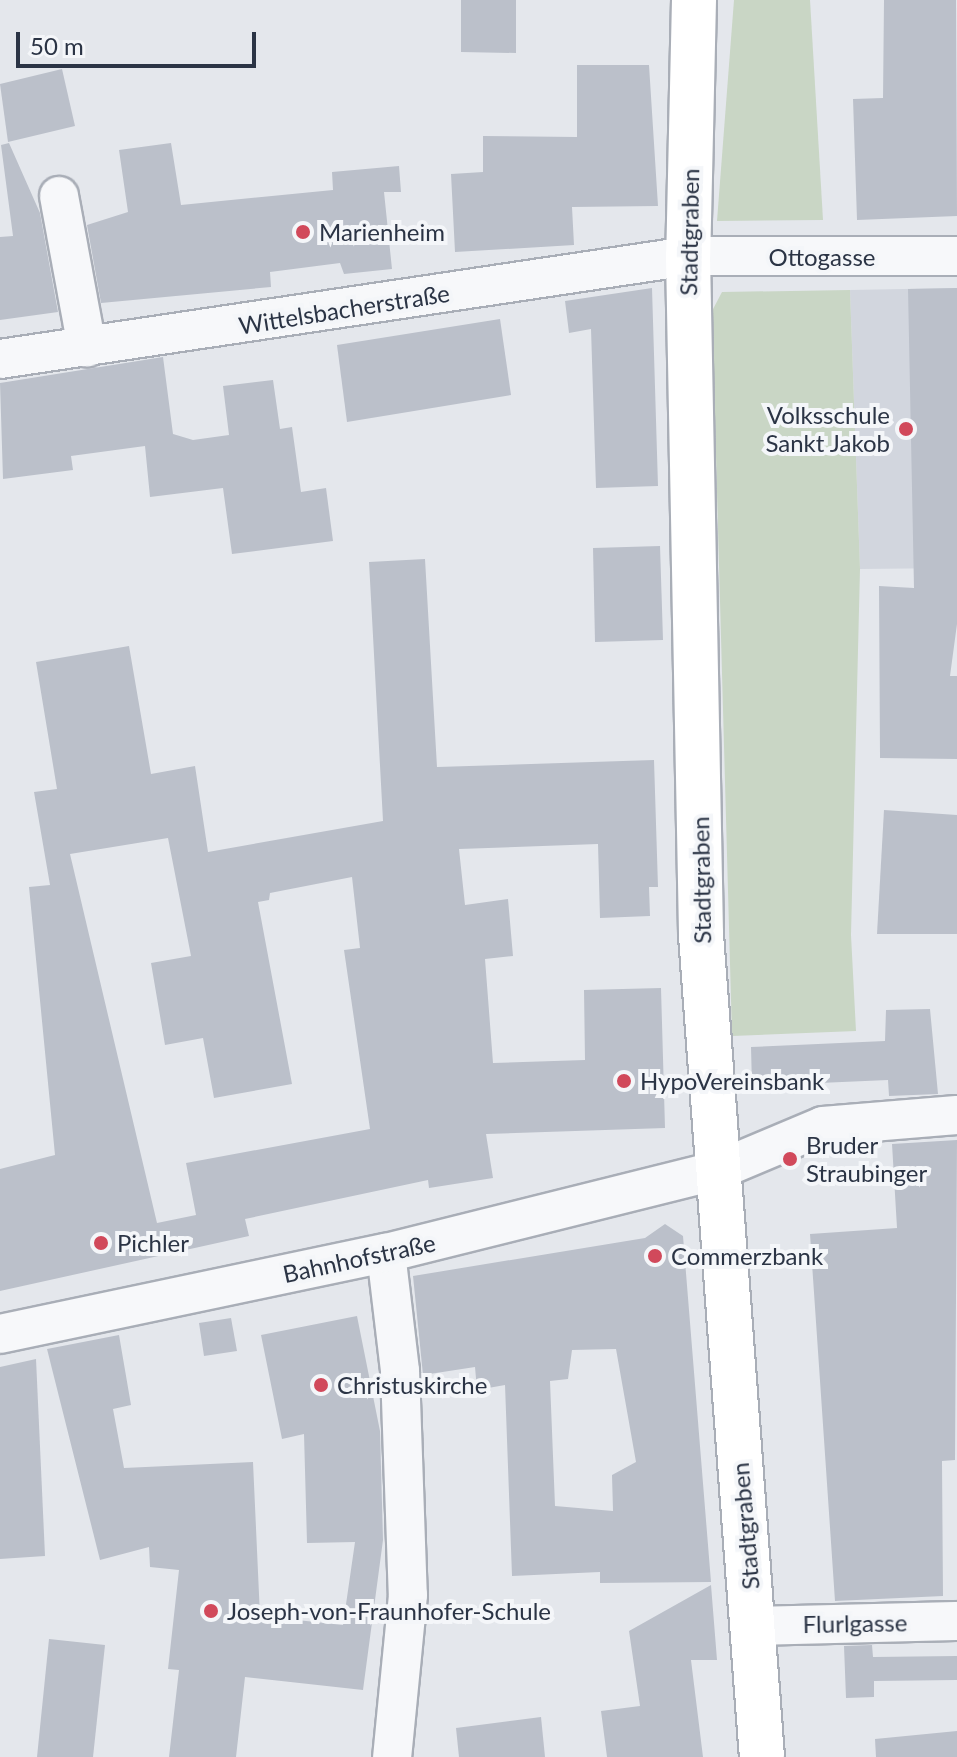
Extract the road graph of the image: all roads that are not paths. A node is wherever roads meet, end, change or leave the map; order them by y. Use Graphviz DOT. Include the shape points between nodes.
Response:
graph roads {
  1 [pos="694,0"];
  2 [pos="59,196"];
  3 [pos="688,256"];
  4 [pos="957,256"];
  5 [pos="87,347"];
  6 [pos="0,359"];
  7 [pos="957,1115"];
  8 [pos="716,1171"];
  9 [pos="386,1253"];
  10 [pos="0,1334"];
  11 [pos="957,1621"];
  12 [pos="752,1626"];
  13 [pos="392,1757"];
  14 [pos="762,1757"];
  1 -- 3 [label="main road, Stadtgraben"];
  2 -- 5 [label="street"];
  3 -- 4 [label="street, Ottogasse"];
  3 -- 5 [label="street, Wittelsbacherstraße"];
  3 -- 8 [label="main road, Stadtgraben" via="701,935"];
  5 -- 6 [label="street, Wittelsbacherstraße"];
  7 -- 8 [label="street, Bahnhofstraße" via="823,1126"];
  8 -- 9 [label="street, Bahnhofstraße"];
  8 -- 12 [label="main road, Stadtgraben"];
  9 -- 10 [label="street, Bahnhofstraße"];
  9 -- 13 [label="street" via="400,1371 408,1595"];
  11 -- 12 [label="street, Flurlgasse"];
  12 -- 14 [label="main road, Stadtgraben"];
}
